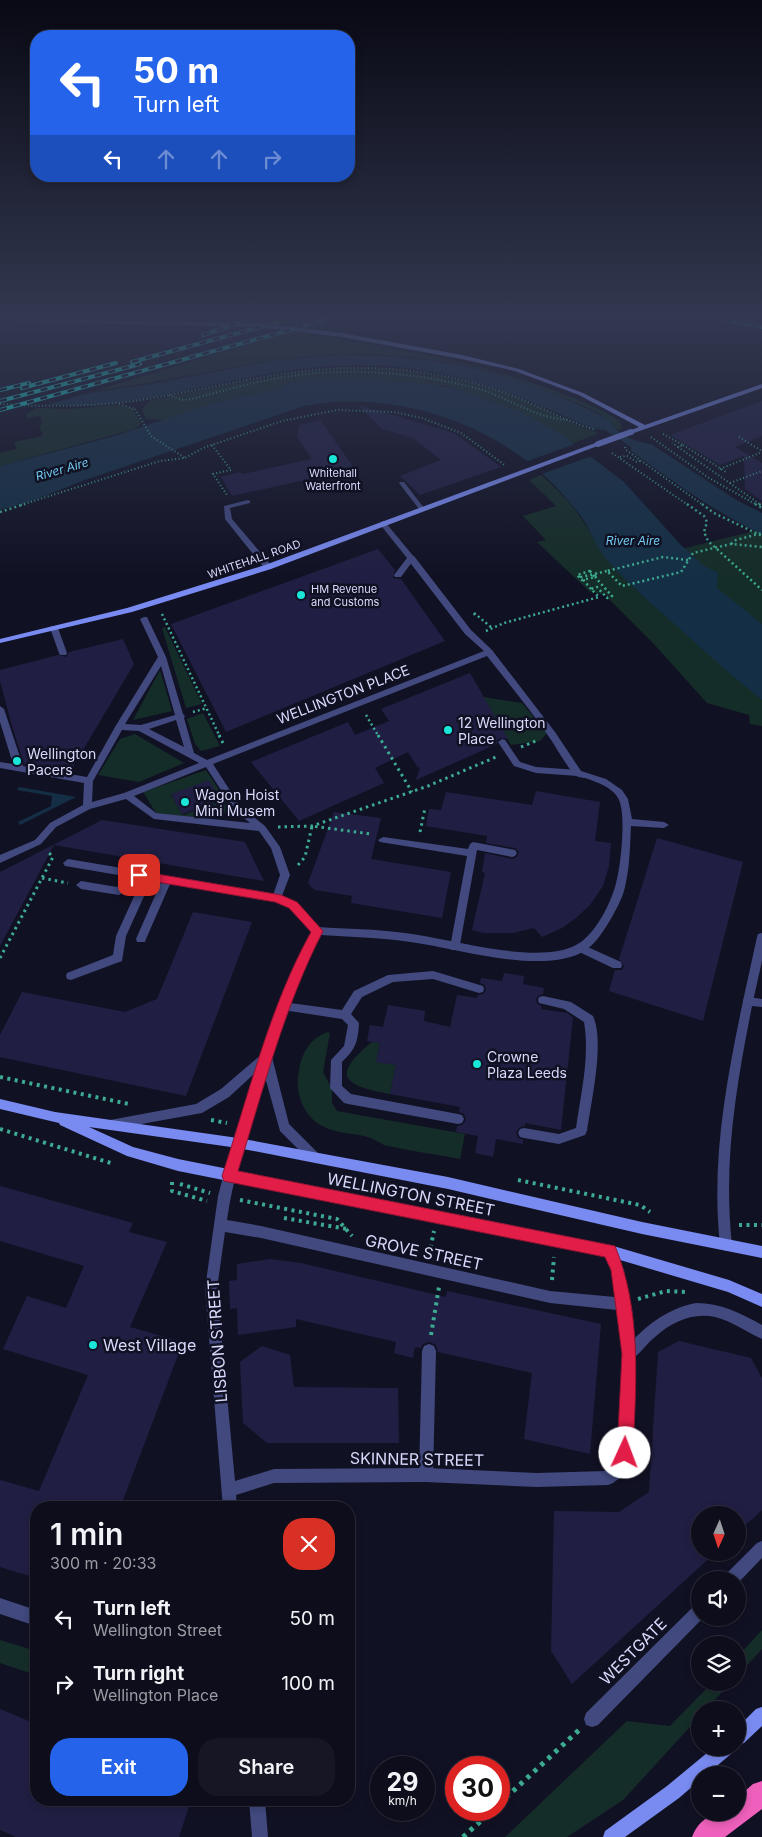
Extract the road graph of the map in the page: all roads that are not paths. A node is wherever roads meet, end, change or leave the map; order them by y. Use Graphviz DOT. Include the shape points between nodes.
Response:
graph roads {
  1 [pos="603,406"];
  2 [pos="708,406"];
  3 [pos="644,428"];
  4 [pos="402,483"];
  5 [pos="248,502"];
  6 [pos="421,508"];
  7 [pos="382,523"];
  8 [pos="411,558"];
  9 [pos="268,567"];
  10 [pos="398,575"];
  11 [pos="144,619"];
  12 [pos="54,628"];
  13 [pos="0,641"];
  14 [pos="489,652"];
  15 [pos="63,653"];
  16 [pos="162,657"];
  17 [pos="0,709"];
  18 [pos="181,716"];
  19 [pos="119,727"];
  20 [pos="141,728"];
  21 [pos="502,742"];
  22 [pos="190,754"];
  23 [pos="208,764"];
  24 [pos="0,765"];
  25 [pos="19,768"];
  26 [pos="578,773"];
  27 [pos="89,781"];
  28 [pos="127,795"];
  29 [pos="87,807"];
  30 [pos="627,822"];
  31 [pos="664,825"];
  32 [pos="262,828"];
  33 [pos="383,840"];
  34 [pos="472,853"];
  35 [pos="512,853"];
  36 [pos="0,859"];
  37 [pos="68,863"];
  38 [pos="144,876"];
  39 [pos="167,879"];
  40 [pos="81,885"];
  41 [pos="277,898"];
  42 [pos="318,931"];
  43 [pos="762,937"];
  44 [pos="141,939"];
  45 [pos="455,947"];
  46 [pos="581,948"];
  47 [pos="617,965"];
  48 [pos="71,976"];
  49 [pos="479,989"];
  50 [pos="542,1000"];
  51 [pos="748,1001"];
  52 [pos="762,1003"];
  53 [pos="283,1006"];
  54 [pos="345,1015"];
  55 [pos="266,1057"];
  56 [pos="0,1104"];
  57 [pos="55,1116"];
  58 [pos="458,1119"];
  59 [pos="114,1124"];
  60 [pos="524,1133"];
  61 [pos="238,1144"];
  62 [pos="314,1157"];
  63 [pos="229,1176"];
  64 [pos="220,1225"];
  65 [pos="726,1245"];
  66 [pos="610,1251"];
  67 [pos="762,1252"];
  68 [pos="762,1301"];
  69 [pos="622,1304"];
  70 [pos="762,1332"];
  71 [pos="429,1351"];
  72 [pos="629,1354"];
  73 [pos="426,1475"];
  74 [pos="229,1490"];
  75 [pos="230,1501"];
  76 [pos="762,1548"];
  77 [pos="739,1571"];
  78 [pos="0,1606"];
  79 [pos="30,1616"];
  80 [pos="691,1619"];
  81 [pos="762,1708"];
  82 [pos="762,1714"];
  83 [pos="592,1719"];
  84 [pos="746,1728"];
  85 [pos="746,1729"];
  86 [pos="716,1756"];
  87 [pos="762,1793"];
  88 [pos="746,1805"];
  89 [pos="257,1806"];
  90 [pos="725,1821"];
  91 [pos="260,1837"];
  92 [pos="611,1837"];
  93 [pos="705,1837"];
  1 -- 3 [label="street"];
  2 -- 3 [label="street"];
  3 -- 6 [label="street, WHITEHALL ROAD, bridge"];
  4 -- 6 [label="street"];
  5 -- 9 [label="street" via="226,507 229,519"];
  6 -- 7 [label="street, WHITEHALL ROAD"];
  7 -- 8 [label="street"];
  7 -- 9 [label="street, WHITEHALL ROAD"];
  8 -- 10 [label="street"];
  8 -- 14 [label="street" via="468,632"];
  9 -- 12 [label="street, WHITEHALL ROAD" via="129,610"];
  11 -- 16 [label="street"];
  12 -- 13 [label="street, WHITEHALL ROAD"];
  12 -- 15 [label="street"];
  14 -- 23 [label="street, WELLINGTON PLACE"];
  14 -- 26 [label="street"];
  16 -- 18 [label="street"];
  16 -- 19 [label="street"];
  17 -- 25 [label="street"];
  18 -- 20 [label="street"];
  18 -- 22 [label="street"];
  19 -- 20 [label="street"];
  19 -- 27 [label="street"];
  20 -- 22 [label="street"];
  21 -- 26 [label="street" via="517,764 536,770"];
  22 -- 23 [label="street"];
  23 -- 28 [label="street, WELLINGTON PLACE"];
  23 -- 32 [label="street" via="237,808"];
  24 -- 25 [label="street"];
  25 -- 27 [label="street"];
  26 -- 30 [label="street" via="600,780 625,799"];
  27 -- 29 [label="street"];
  28 -- 29 [label="street, WELLINGTON PLACE"];
  28 -- 32 [label="street" via="154,816"];
  29 -- 36 [label="street, WELLINGTON PLACE" via="53,825 38,842"];
  30 -- 31 [label="street"];
  30 -- 46 [label="street" via="620,888 603,924"];
  32 -- 41 [label="street" via="276,847 285,874"];
  33 -- 34 [label="street"];
  34 -- 35 [label="street" via="474,846"];
  34 -- 45 [label="street"];
  37 -- 38 [label="street"];
  38 -- 39 [label="street"];
  38 -- 40 [label="street" via="119,891"];
  38 -- 48 [label="street" via="121,936 118,958"];
  39 -- 41 [label="street"];
  39 -- 44 [label="street"];
  41 -- 42 [label="street" via="293,905"];
  42 -- 45 [label="street" via="406,937"];
  42 -- 53 [label="street"];
  43 -- 51 [label="street"];
  45 -- 46 [label="street" via="551,958"];
  46 -- 47 [label="street"];
  49 -- 54 [label="street" via="433,975 392,978 358,994"];
  50 -- 60 [label="street" via="567,1005 590,1019 586,1096 581,1131 559,1139"];
  51 -- 52 [label="street"];
  51 -- 65 [label="street" via="729,1096 721,1214"];
  53 -- 54 [label="street"];
  53 -- 55 [label="street"];
  54 -- 58 [label="street" via="354,1023 353,1036 349,1049 338,1060 336,1088 348,1099"];
  55 -- 59 [label="street" via="225,1093 198,1109"];
  55 -- 61 [label="street"];
  55 -- 62 [label="street" via="284,1127"];
  56 -- 57 [label="street, WELLINGTON STREET"];
  57 -- 59 [label="street, WELLINGTON STREET"];
  57 -- 63 [label="street, WELLINGTON STREET" via="131,1152"];
  59 -- 61 [label="street, WELLINGTON STREET"];
  61 -- 62 [label="street, WELLINGTON STREET"];
  61 -- 63 [label="street"];
  62 -- 65 [label="street, WELLINGTON STREET" via="448,1183"];
  63 -- 64 [label="street, LISBON STREET"];
  63 -- 66 [label="street, WELLINGTON STREET"];
  64 -- 69 [label="street, GROVE STREET" via="550,1297"];
  64 -- 74 [label="street, LISBON STREET" via="211,1289"];
  65 -- 67 [label="street, WELLINGTON STREET"];
  66 -- 68 [label="street, WELLINGTON STREET" via="729,1286"];
  66 -- 69 [label="street" via="618,1270"];
  69 -- 72 [label="street"];
  70 -- 72 [label="street" via="723,1313 699,1308 666,1318"];
  71 -- 73 [label="street"];
  72 -- 73 [label="street, SKINNER STREET" via="625,1453 620,1469 608,1478 537,1480"];
  73 -- 74 [label="street, SKINNER STREET" via="274,1476"];
  74 -- 75 [label="street, LISBON STREET"];
  76 -- 77 [label="street"];
  78 -- 79 [label="street"];
  80 -- 83 [label="street, WESTGATE"];
  81 -- 84 [label="street"];
  82 -- 85 [label="street"];
  86 -- 92 [label="street"];
  87 -- 88 [label="highway"];
  89 -- 91 [label="street"];
  90 -- 93 [label="highway"];
}
